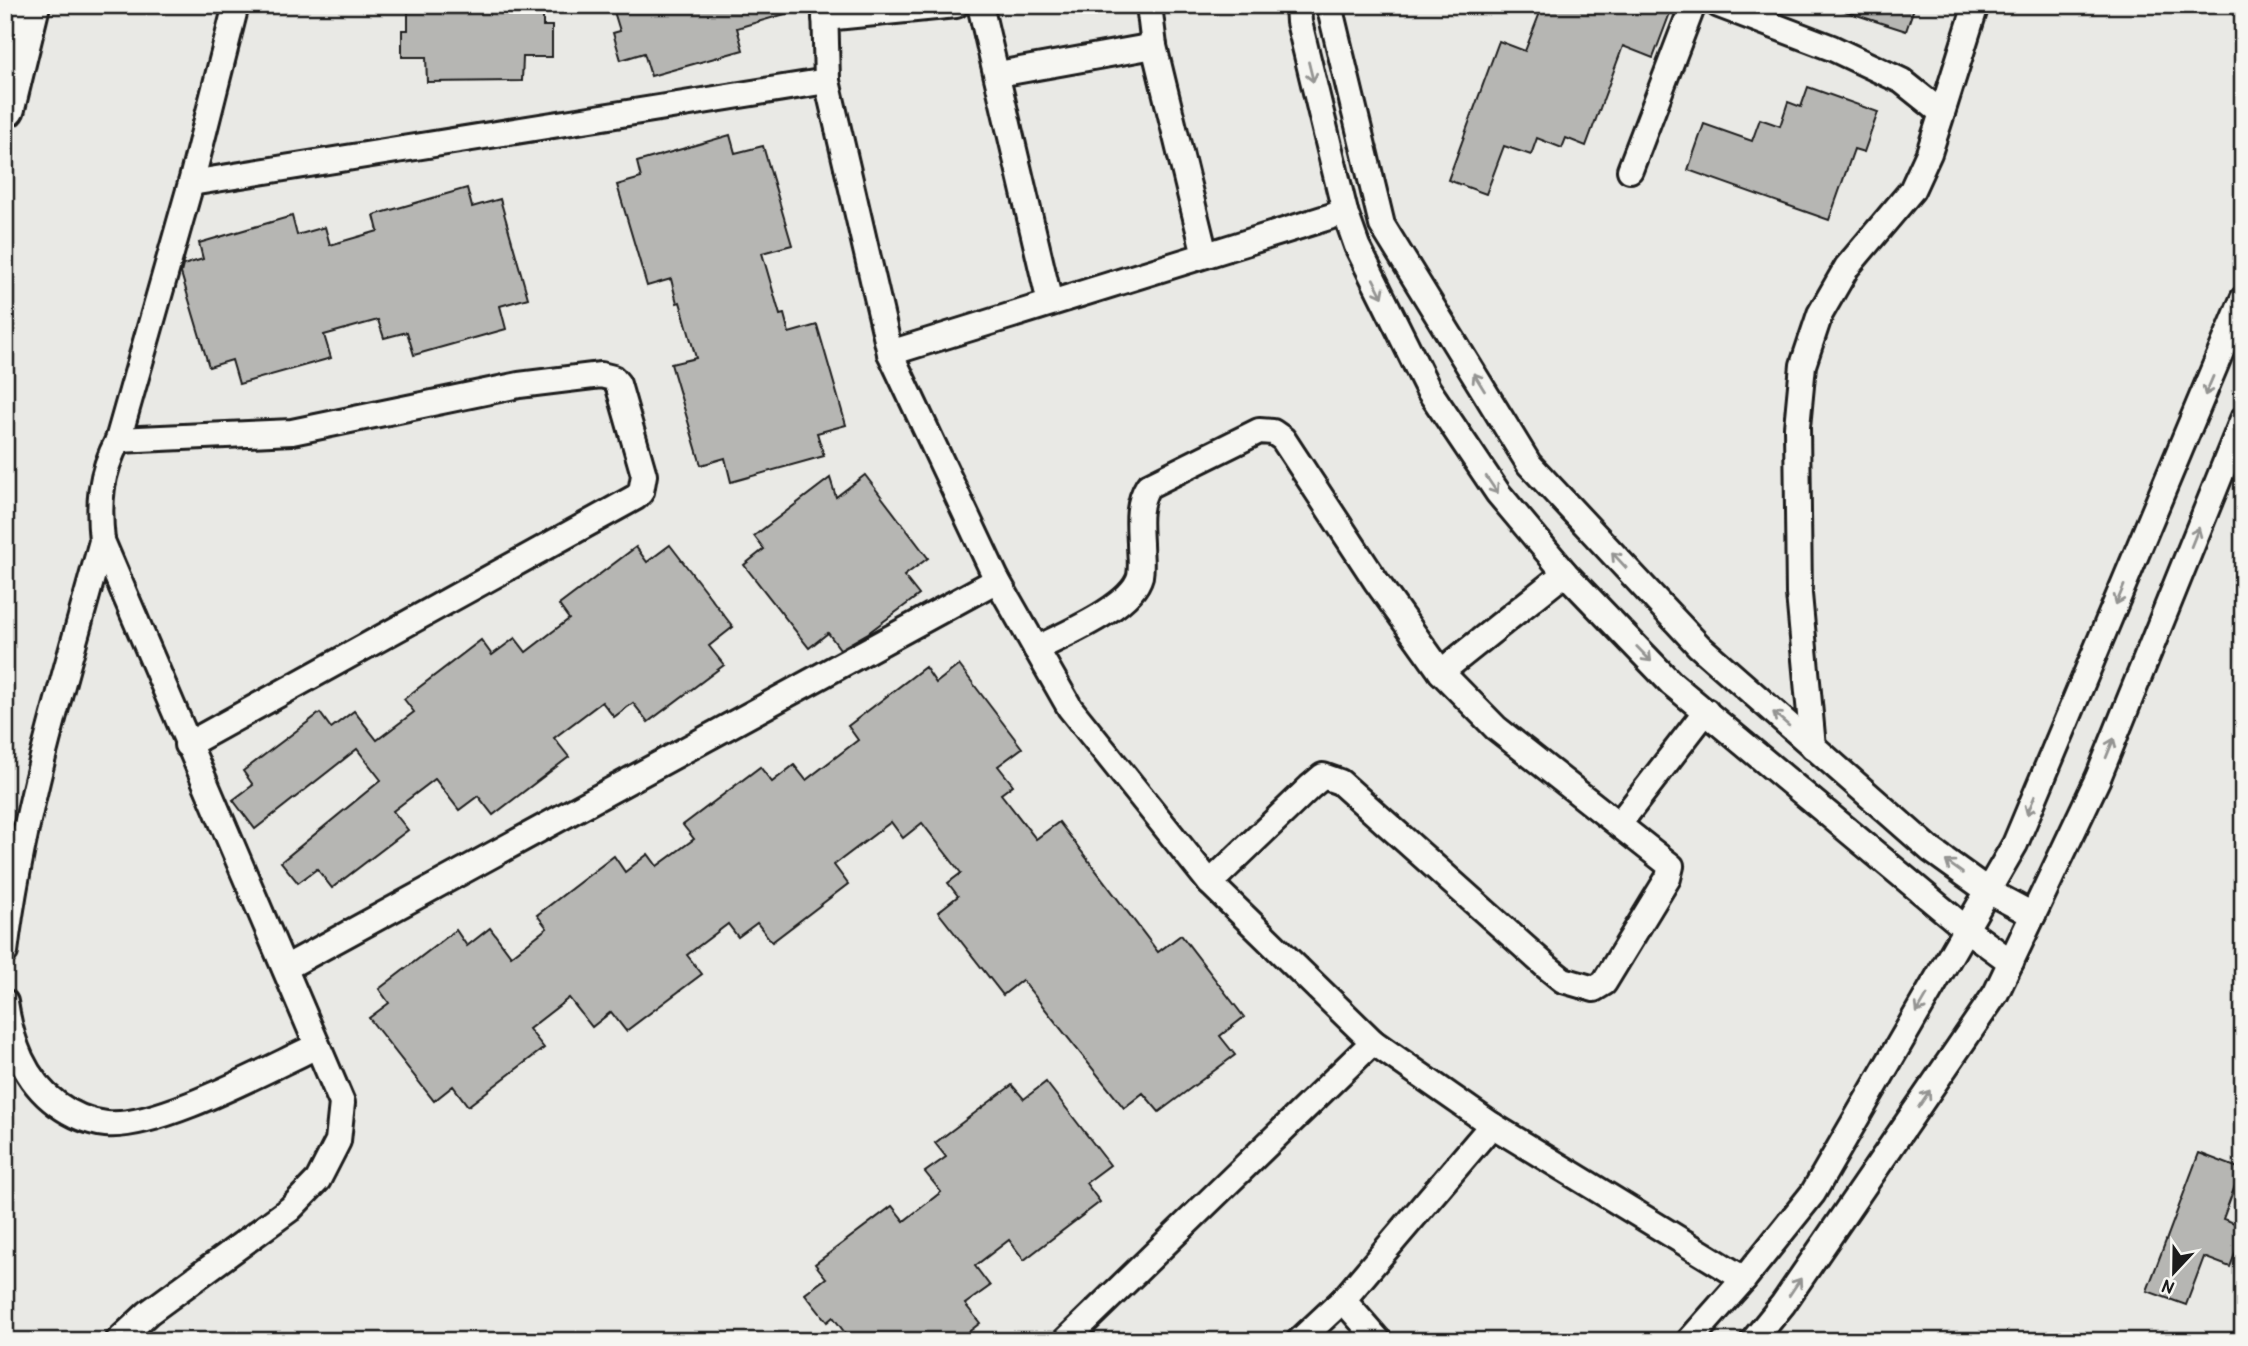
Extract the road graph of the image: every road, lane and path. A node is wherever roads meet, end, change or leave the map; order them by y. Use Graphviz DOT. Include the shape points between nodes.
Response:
graph roads {
  1 [pos="30,5"];
  2 [pos="236,5"];
  3 [pos="956,5"];
  4 [pos="980,5"];
  5 [pos="1149,5"];
  6 [pos="1298,5"];
  7 [pos="1329,5"];
  8 [pos="1693,5"];
  9 [pos="1719,5"];
  10 [pos="1976,5"];
  11 [pos="825,12"];
  12 [pos="1154,46"];
  13 [pos="998,74"];
  14 [pos="827,81"];
  15 [pos="5,108"];
  16 [pos="1942,113"];
  17 [pos="1630,170"];
  18 [pos="191,183"];
  19 [pos="1345,212"];
  20 [pos="1205,255"];
  21 [pos="2243,299"];
  22 [pos="1050,303"];
  23 [pos="890,353"];
  24 [pos="2243,419"];
  25 [pos="118,440"];
  26 [pos="102,541"];
  27 [pos="1565,573"];
  28 [pos="997,580"];
  29 [pos="1036,649"];
  30 [pos="1441,672"];
  31 [pos="1706,711"];
  32 [pos="187,745"];
  33 [pos="1813,747"];
  34 [pos="1619,824"];
  35 [pos="1210,883"];
  36 [pos="1988,891"];
  37 [pos="2033,915"];
  38 [pos="1966,929"];
  39 [pos="5,952"];
  40 [pos="2011,962"];
  41 [pos="285,968"];
  42 [pos="5,1002"];
  43 [pos="1373,1042"];
  44 [pos="317,1046"];
  45 [pos="1492,1125"];
  46 [pos="1744,1279"];
  47 [pos="1343,1300"];
  48 [pos="118,1341"];
  49 [pos="1065,1341"];
  50 [pos="1299,1341"];
  51 [pos="1379,1341"];
  52 [pos="1689,1341"];
  53 [pos="1753,1341"];
  1 -- 15 [label="highway"];
  2 -- 18 [label="street"];
  3 -- 11 [label="street"];
  4 -- 13 [label="street"];
  5 -- 12 [label="street"];
  6 -- 19 [label="street, one-way"];
  33 -- 7 [label="street, one-way" via="1699,646 1529,464 1382,225"];
  8 -- 17 [label="street"];
  9 -- 16 [label="street" via="1902,80"];
  10 -- 16 [label="street"];
  11 -- 14 [label="street"];
  12 -- 13 [label="street"];
  12 -- 20 [label="street"];
  13 -- 22 [label="street"];
  14 -- 18 [label="street"];
  14 -- 23 [label="street"];
  16 -- 33 [label="street" via="1912,190 1847,267 1820,314 1803,365 1797,426 1799,594"];
  18 -- 25 [label="street"];
  19 -- 20 [label="street"];
  19 -- 27 [label="street, one-way" via="1357,246 1428,389 1498,493"];
  20 -- 22 [label="street"];
  21 -- 36 [label="street, one-way" via="2015,844"];
  22 -- 23 [label="street"];
  23 -- 28 [label="street"];
  37 -- 24 [label="street, one-way" via="2098,778"];
  25 -- 26 [label="street" via="102,477"];
  25 -- 32 [label="street" via="292,432 519,385 601,375 618,384 644,475 636,497"];
  26 -- 32 [label="street"];
  26 -- 39 [label="street" via="35,787 13,887"];
  27 -- 30 [label="street"];
  27 -- 31 [label="street, one-way" via="1671,683"];
  28 -- 29 [label="street"];
  28 -- 41 [label="street"];
  29 -- 30 [label="street" via="1110,610 1137,583 1139,516 1148,486 1259,431 1283,439"];
  29 -- 35 [label="street" via="1070,708"];
  30 -- 34 [label="street" via="1496,728"];
  31 -- 34 [label="street"];
  31 -- 38 [label="street"];
  32 -- 41 [label="street"];
  36 -- 33 [label="street, one-way" via="1931,850"];
  34 -- 35 [label="street" via="1666,859 1671,871 1604,983 1594,989 1563,980 1546,967 1330,777 1323,776 1310,787"];
  35 -- 43 [label="street"];
  36 -- 37 [label="street"];
  36 -- 38 [label="street"];
  37 -- 40 [label="street"];
  38 -- 40 [label="street"];
  38 -- 46 [label="street, one-way" via="1813,1193"];
  53 -- 40 [label="street, one-way" via="1996,993"];
  41 -- 44 [label="street"];
  42 -- 44 [label="street" via="10,1033 28,1075 42,1093 81,1118 108,1124 169,1113"];
  43 -- 45 [label="street"];
  43 -- 49 [label="street"];
  44 -- 48 [label="street" via="342,1103 338,1141 318,1180 290,1209 148,1313"];
  45 -- 46 [label="street"];
  45 -- 47 [label="street"];
  46 -- 52 [label="street"];
  47 -- 50 [label="street"];
  47 -- 51 [label="street"];
}
